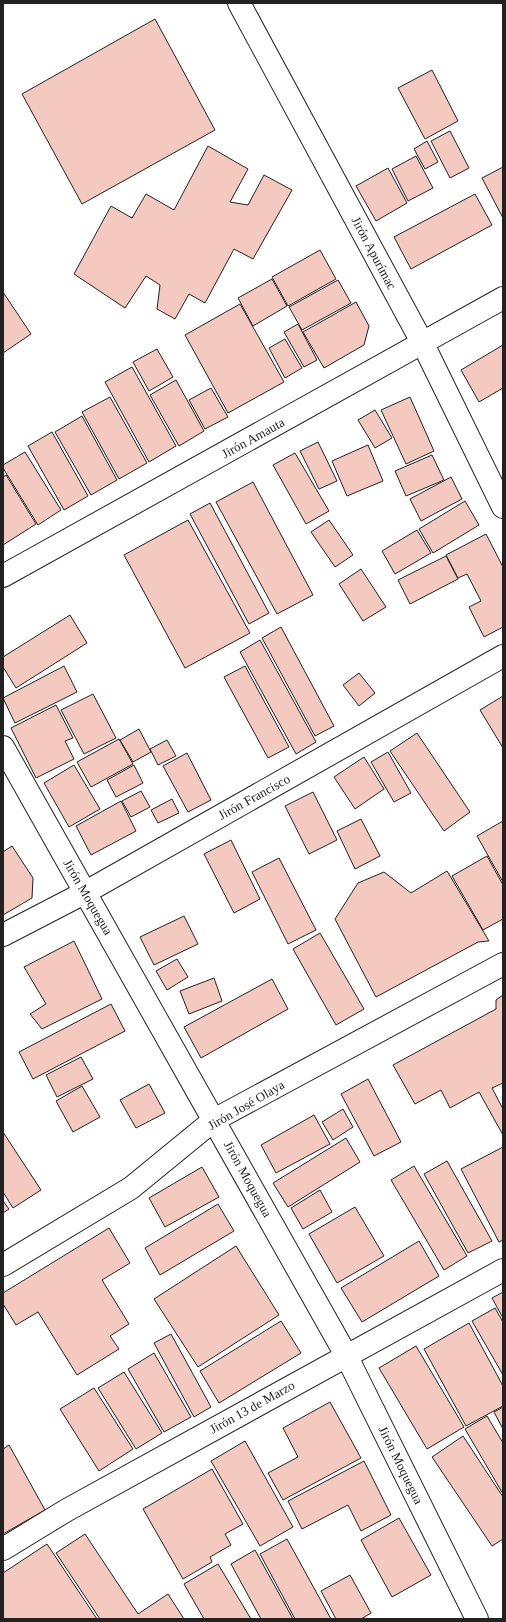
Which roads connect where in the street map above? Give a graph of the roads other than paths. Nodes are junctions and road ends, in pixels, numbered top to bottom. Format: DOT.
graph roads {
  1 [pos="239,3"];
  2 [pos="503,298"];
  3 [pos="423,344"];
  4 [pos="503,507"];
  5 [pos="3,576"];
  6 [pos="503,656"];
  7 [pos="3,748"];
  8 [pos="86,892"];
  9 [pos="3,935"];
  10 [pos="503,964"];
  11 [pos="214,1120"];
  12 [pos="3,1265"];
  13 [pos="503,1270"];
  14 [pos="346,1355"];
  15 [pos="3,1550"];
  16 [pos="477,1619"];
  1 -- 3 [label="street, Jirón Apurímac"];
  2 -- 3 [label="street, Jirón Amauta"];
  3 -- 4 [label="street, Jirón Apurímac"];
  3 -- 5 [label="street, Jirón Amauta"];
  6 -- 8 [label="street, Jirón Francisco"];
  7 -- 8 [label="street, Jirón Moquegua"];
  8 -- 9 [label="street, Jirón Francisco"];
  8 -- 11 [label="street, Jirón Moquegua"];
  10 -- 11 [label="street, Jirón José Olaya"];
  11 -- 12 [label="street, Jirón José Olaya"];
  11 -- 14 [label="street, Jirón Moquegua"];
  13 -- 14 [label="street, Jirón 13 de Marzo"];
  14 -- 15 [label="street, Jirón 13 de Marzo"];
  14 -- 16 [label="street, Jirón Moquegua"];
}
